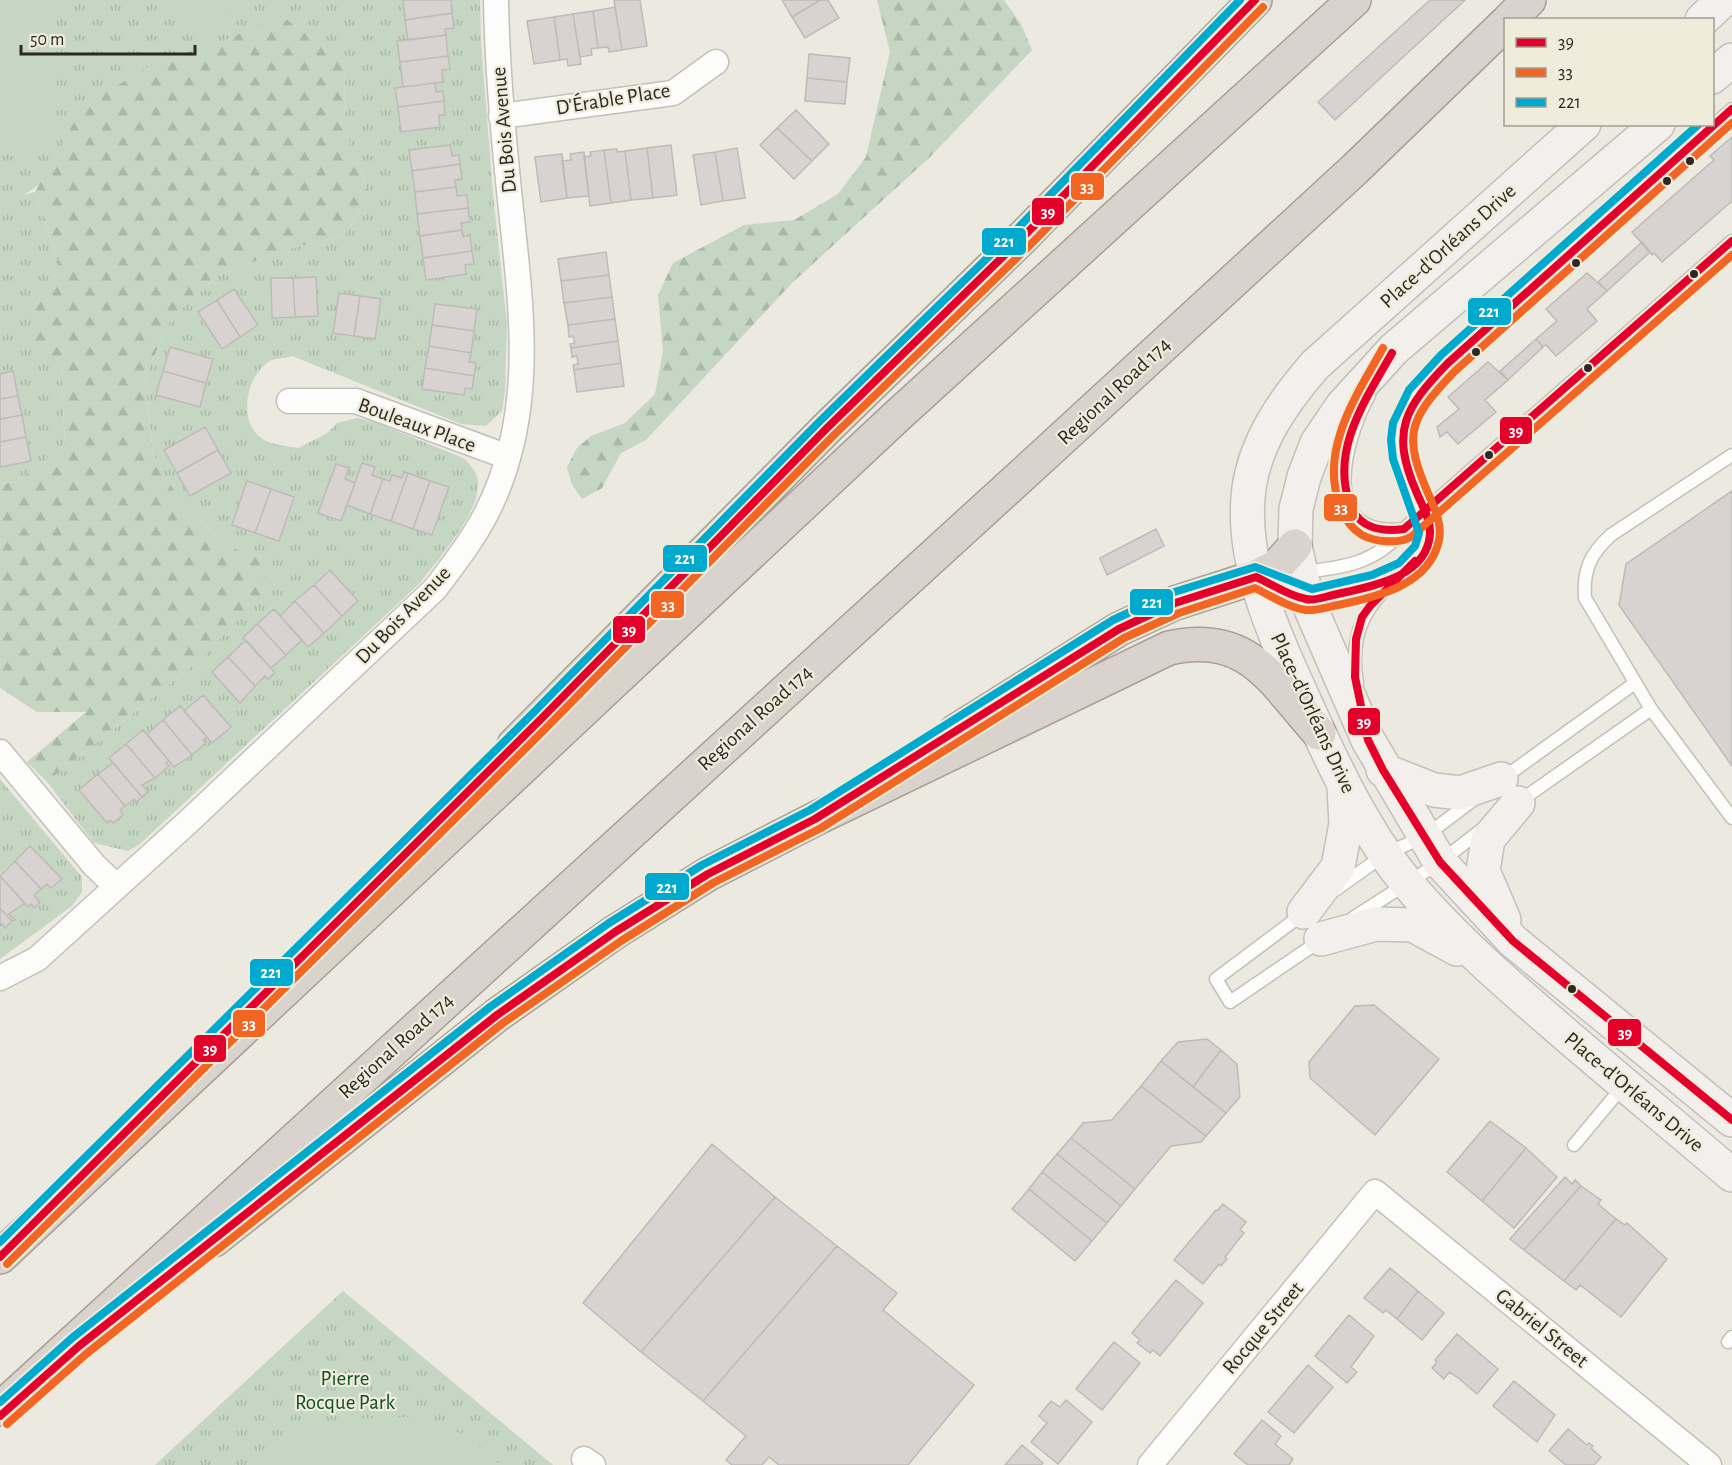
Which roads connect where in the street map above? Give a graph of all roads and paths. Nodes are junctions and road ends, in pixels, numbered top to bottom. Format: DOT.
graph roads {
  1 [pos="496,0"];
  2 [pos="1255,0"];
  3 [pos="1334,0"];
  4 [pos="1354,0"];
  5 [pos="1529,0"];
  6 [pos="1723,0"];
  7 [pos="1511,18"];
  8 [pos="1704,18"];
  9 [pos="1504,25"];
  10 [pos="1732,60"];
  11 [pos="716,62"];
  12 [pos="1732,72"];
  13 [pos="1714,76"];
  14 [pos="1714,85"];
  15 [pos="1732,109"];
  16 [pos="501,116"];
  17 [pos="1714,125"];
  18 [pos="1582,126"];
  19 [pos="1656,126"];
  20 [pos="1713,126"];
  21 [pos="1732,240"];
  22 [pos="1394,349"];
  23 [pos="289,401"];
  24 [pos="896,417"];
  25 [pos="1732,455"];
  26 [pos="508,457"];
  27 [pos="1424,512"];
  28 [pos="1404,529"];
  29 [pos="1301,573"];
  30 [pos="1256,577"];
  31 [pos="1395,579"];
  32 [pos="1635,683"];
  33 [pos="1650,709"];
  34 [pos="1318,733"];
  35 [pos="1368,740"];
  36 [pos="0,752"];
  37 [pos="1383,770"];
  38 [pos="1344,786"];
  39 [pos="1510,791"];
  40 [pos="1732,818"];
  41 [pos="814,819"];
  42 [pos="1432,849"];
  43 [pos="1387,853"];
  44 [pos="1407,882"];
  45 [pos="116,886"];
  46 [pos="1313,926"];
  47 [pos="1513,940"];
  48 [pos="1484,964"];
  49 [pos="0,978"];
  50 [pos="1625,1084"];
  51 [pos="1732,1120"];
  52 [pos="1574,1144"];
  53 [pos="1732,1175"];
  54 [pos="1376,1192"];
  55 [pos="6,1251"];
  56 [pos="0,1408"];
  57 [pos="0,1416"];
  58 [pos="1160,1461"];
  59 [pos="1710,1465"];
  1 -- 16 [label="street, Du Bois Avenue"];
  2 -- 55 [label="highway"];
  3 -- 24 [label="highway"];
  4 -- 24 [label="highway"];
  5 -- 7 [label="highway"];
  6 -- 8 [label="main road"];
  9 -- 56 [label="highway, Regional Road 174"];
  10 -- 13 [label="main road"];
  11 -- 16 [label="street, D'Érable Place"];
  12 -- 14 [label="main road"];
  15 -- 17 [label="lane"];
  16 -- 26 [label="street, Du Bois Avenue"];
  18 -- 30 [label="main road, Place-d'Orléans Drive"];
  19 -- 22 [label="main road, Place-d'Orléans Drive"];
  20 -- 27 [label="lane"];
  21 -- 27 [label="lane"];
  22 -- 28 [label="lane"];
  22 -- 29 [label="main road, Place-d'Orléans Drive"];
  23 -- 26 [label="street, Bouleaux Place"];
  24 -- 55 [label="highway"];
  25 -- 32 [label="lane"];
  26 -- 45 [label="street, Du Bois Avenue"];
  27 -- 28 [label="lane"];
  27 -- 31 [label="lane"];
  28 -- 29 [label="lane"];
  29 -- 30 [label="lane"];
  29 -- 30 [label="highway"];
  29 -- 31 [label="lane"];
  29 -- 35 [label="main road, Place-d'Orléans Drive"];
  30 -- 34 [label="main road, Place-d'Orléans Drive"];
  30 -- 41 [label="highway"];
  31 -- 35 [label="lane"];
  32 -- 33 [label="lane"];
  32 -- 39 [label="lane"];
  33 -- 39 [label="lane"];
  33 -- 40 [label="lane"];
  34 -- 38 [label="main road, Place-d'Orléans Drive"];
  34 -- 41 [label="highway"];
  35 -- 37 [label="main road, Place-d'Orléans Drive"];
  36 -- 45 [label="street"];
  37 -- 39 [label="main road"];
  37 -- 42 [label="main road, Place-d'Orléans Drive"];
  38 -- 43 [label="main road, Place-d'Orléans Drive"];
  38 -- 46 [label="main road"];
  39 -- 42 [label="lane"];
  39 -- 42 [label="lane"];
  39 -- 47 [label="main road"];
  41 -- 57 [label="highway"];
  42 -- 43 [label="lane"];
  42 -- 44 [label="lane"];
  42 -- 47 [label="main road, Place-d'Orléans Drive"];
  43 -- 44 [label="main road, Place-d'Orléans Drive"];
  43 -- 46 [label="lane"];
  44 -- 46 [label="lane"];
  44 -- 48 [label="main road, Place-d'Orléans Drive"];
  45 -- 49 [label="street, Du Bois Avenue"];
  46 -- 46 [label="lane"];
  46 -- 48 [label="main road"];
  47 -- 51 [label="main road, Place-d'Orléans Drive"];
  48 -- 50 [label="main road, Place-d'Orléans Drive"];
  50 -- 52 [label="lane"];
  50 -- 53 [label="main road, Place-d'Orléans Drive"];
  54 -- 58 [label="street, Rocque Street"];
  54 -- 59 [label="street, Gabriel Street"];
}
